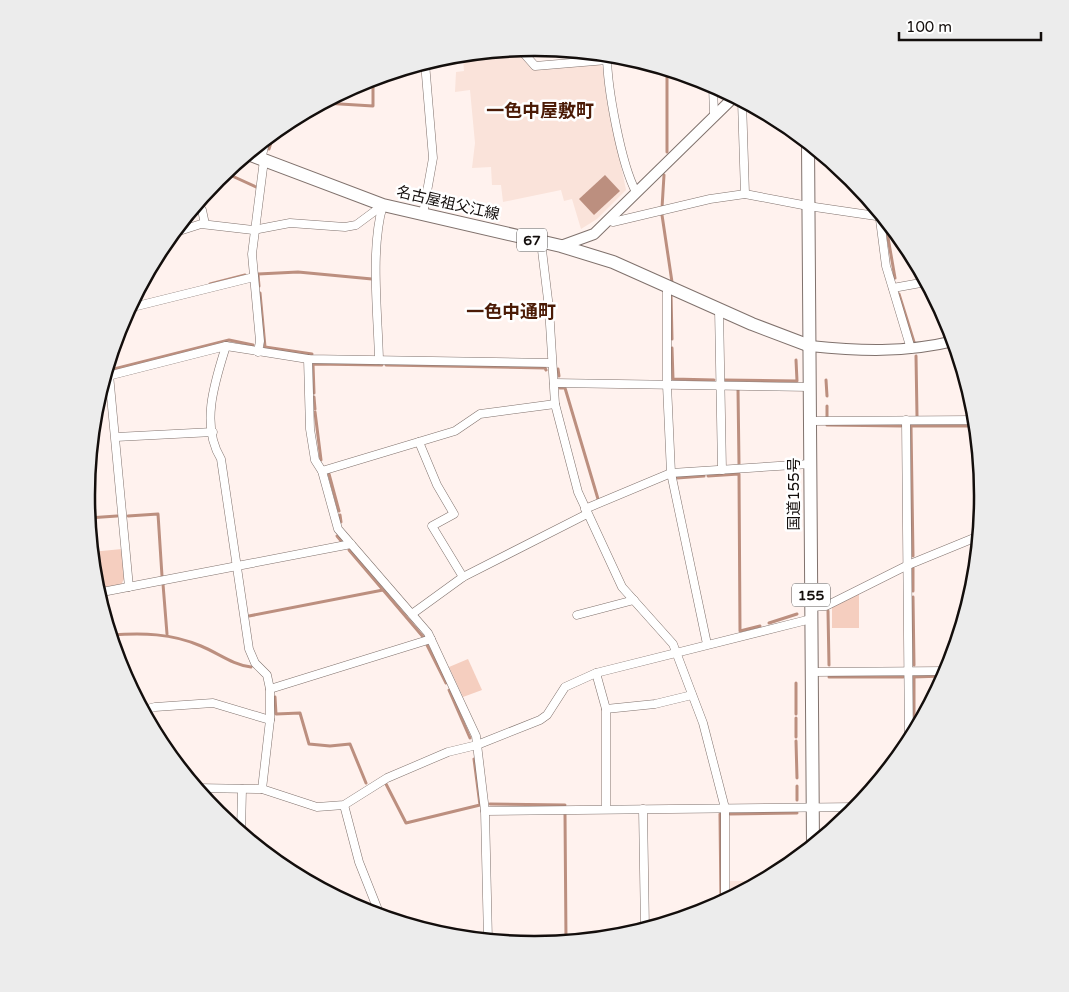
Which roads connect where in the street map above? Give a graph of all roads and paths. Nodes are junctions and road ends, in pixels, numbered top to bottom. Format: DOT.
graph roads {
  1 [pos="526,56"];
  2 [pos="587,59"];
  3 [pos="608,63"];
  4 [pos="426,70"];
  5 [pos="714,95"];
  6 [pos="728,102"];
  7 [pos="742,109"];
  8 [pos="714,115"];
  9 [pos="264,149"];
  10 [pos="808,152"];
  11 [pos="255,156"];
  12 [pos="263,159"];
  13 [pos="636,192"];
  14 [pos="745,194"];
  15 [pos="383,205"];
  16 [pos="808,206"];
  17 [pos="201,209"];
  18 [pos="423,214"];
  19 [pos="871,214"];
  20 [pos="608,220"];
  21 [pos="205,224"];
  22 [pos="881,226"];
  23 [pos="185,229"];
  24 [pos="253,230"];
  25 [pos="541,242"];
  26 [pos="561,246"];
  27 [pos="254,277"];
  28 [pos="919,283"];
  29 [pos="668,286"];
  30 [pos="893,288"];
  31 [pos="138,306"];
  32 [pos="719,309"];
  33 [pos="946,342"];
  34 [pos="226,346"];
  35 [pos="810,346"];
  36 [pos="912,349"];
  37 [pos="258,352"];
  38 [pos="308,359"];
  39 [pos="379,360"];
  40 [pos="551,363"];
  41 [pos="112,375"];
  42 [pos="554,383"];
  43 [pos="667,385"];
  44 [pos="719,386"];
  45 [pos="810,386"];
  46 [pos="109,387"];
  47 [pos="555,404"];
  48 [pos="906,420"];
  49 [pos="967,420"];
  50 [pos="810,422"];
  51 [pos="213,432"];
  52 [pos="116,437"];
  53 [pos="420,442"];
  54 [pos="810,464"];
  55 [pos="722,470"];
  56 [pos="322,471"];
  57 [pos="671,473"];
  58 [pos="586,511"];
  59 [pos="971,539"];
  60 [pos="351,544"];
  61 [pos="908,565"];
  62 [pos="237,568"];
  63 [pos="463,577"];
  64 [pos="129,587"];
  65 [pos="105,591"];
  66 [pos="634,600"];
  67 [pos="811,613"];
  68 [pos="412,614"];
  69 [pos="576,615"];
  70 [pos="431,639"];
  71 [pos="707,644"];
  72 [pos="676,652"];
  73 [pos="908,671"];
  74 [pos="938,671"];
  75 [pos="812,672"];
  76 [pos="596,673"];
  77 [pos="270,689"];
  78 [pos="692,695"];
  79 [pos="150,708"];
  80 [pos="606,709"];
  81 [pos="270,720"];
  82 [pos="909,726"];
  83 [pos="477,745"];
  84 [pos="206,788"];
  85 [pos="242,789"];
  86 [pos="262,789"];
  87 [pos="344,805"];
  88 [pos="812,807"];
  89 [pos="845,807"];
  90 [pos="725,808"];
  91 [pos="606,809"];
  92 [pos="643,809"];
  93 [pos="485,811"];
  94 [pos="241,823"];
  95 [pos="813,836"];
  96 [pos="725,892"];
  97 [pos="376,906"];
  98 [pos="645,922"];
  99 [pos="488,933"];
  1 -- 2 [label="street"];
  3 -- 13 [label="street"];
  4 -- 18 [label="street"];
  5 -- 8 [label="street"];
  6 -- 8 [label="street"];
  7 -- 14 [label="street"];
  8 -- 13 [label="street"];
  9 -- 12 [label="street"];
  10 -- 16 [label="main road, 国道155号 / 155"];
  11 -- 12 [label="main road, 名古屋祖父江線 / 67"];
  12 -- 15 [label="main road, 名古屋祖父江線 / 67"];
  12 -- 24 [label="street"];
  13 -- 20 [label="street"];
  14 -- 16 [label="street"];
  14 -- 20 [label="street"];
  15 -- 18 [label="main road, 名古屋祖父江線 / 67"];
  15 -- 24 [label="street"];
  15 -- 39 [label="street"];
  16 -- 19 [label="street"];
  16 -- 35 [label="main road, 国道155号 / 155"];
  17 -- 21 [label="street"];
  18 -- 25 [label="main road, 名古屋祖父江線 / 67"];
  20 -- 26 [label="street"];
  21 -- 23 [label="street"];
  21 -- 24 [label="street"];
  22 -- 30 [label="street"];
  24 -- 27 [label="street"];
  25 -- 26 [label="main road, 名古屋祖父江線 / 67"];
  25 -- 40 [label="street"];
  26 -- 29 [label="main road, 名古屋祖父江線 / 67"];
  27 -- 31 [label="street"];
  27 -- 37 [label="street"];
  28 -- 30 [label="street"];
  29 -- 32 [label="main road, 名古屋祖父江線 / 67"];
  29 -- 43 [label="street"];
  30 -- 36 [label="street"];
  32 -- 35 [label="main road, 名古屋祖父江線 / 67"];
  32 -- 44 [label="street"];
  33 -- 36 [label="street"];
  34 -- 37 [label="street"];
  34 -- 41 [label="street"];
  34 -- 51 [label="street"];
  35 -- 36 [label="street"];
  35 -- 45 [label="main road, 国道155号 / 155"];
  37 -- 38 [label="street"];
  38 -- 39 [label="street"];
  38 -- 56 [label="street"];
  39 -- 40 [label="street"];
  40 -- 42 [label="street"];
  42 -- 43 [label="street"];
  42 -- 47 [label="street"];
  43 -- 44 [label="street"];
  43 -- 57 [label="street"];
  44 -- 45 [label="street"];
  44 -- 55 [label="street"];
  45 -- 50 [label="main road, 国道155号 / 155"];
  46 -- 52 [label="street"];
  47 -- 53 [label="street"];
  47 -- 58 [label="street"];
  48 -- 49 [label="street"];
  48 -- 50 [label="street"];
  48 -- 61 [label="street"];
  50 -- 54 [label="main road, 国道155号 / 155"];
  51 -- 52 [label="street"];
  51 -- 62 [label="street"];
  52 -- 64 [label="street"];
  53 -- 56 [label="street"];
  53 -- 63 [label="street"];
  54 -- 55 [label="street"];
  54 -- 67 [label="main road, 国道155号 / 155"];
  55 -- 57 [label="street"];
  56 -- 60 [label="street"];
  57 -- 58 [label="street"];
  57 -- 71 [label="street"];
  58 -- 63 [label="street"];
  58 -- 66 [label="street"];
  59 -- 61 [label="street"];
  60 -- 62 [label="street"];
  60 -- 68 [label="street"];
  61 -- 67 [label="street"];
  61 -- 73 [label="street"];
  62 -- 64 [label="street"];
  62 -- 77 [label="street"];
  63 -- 68 [label="street"];
  64 -- 65 [label="street"];
  66 -- 69 [label="street"];
  66 -- 72 [label="street"];
  67 -- 71 [label="street"];
  67 -- 75 [label="main road, 国道155号 / 155"];
  68 -- 70 [label="street"];
  70 -- 77 [label="street"];
  70 -- 83 [label="street"];
  71 -- 72 [label="street"];
  72 -- 76 [label="street"];
  72 -- 78 [label="street"];
  73 -- 74 [label="street"];
  73 -- 75 [label="street"];
  73 -- 82 [label="street"];
  75 -- 88 [label="main road, 国道155号 / 155"];
  76 -- 80 [label="street"];
  76 -- 83 [label="street"];
  77 -- 81 [label="street"];
  78 -- 80 [label="street"];
  78 -- 90 [label="street"];
  79 -- 81 [label="street"];
  80 -- 91 [label="street"];
  81 -- 86 [label="street"];
  83 -- 87 [label="street"];
  83 -- 93 [label="street"];
  84 -- 85 [label="street"];
  85 -- 86 [label="street"];
  85 -- 94 [label="street"];
  86 -- 87 [label="street"];
  87 -- 97 [label="street"];
  88 -- 89 [label="street"];
  88 -- 90 [label="street"];
  88 -- 95 [label="main road, 国道155号 / 155"];
  90 -- 92 [label="street"];
  90 -- 96 [label="street"];
  91 -- 92 [label="street"];
  91 -- 93 [label="street"];
  92 -- 98 [label="street"];
  93 -- 99 [label="street"];
}
